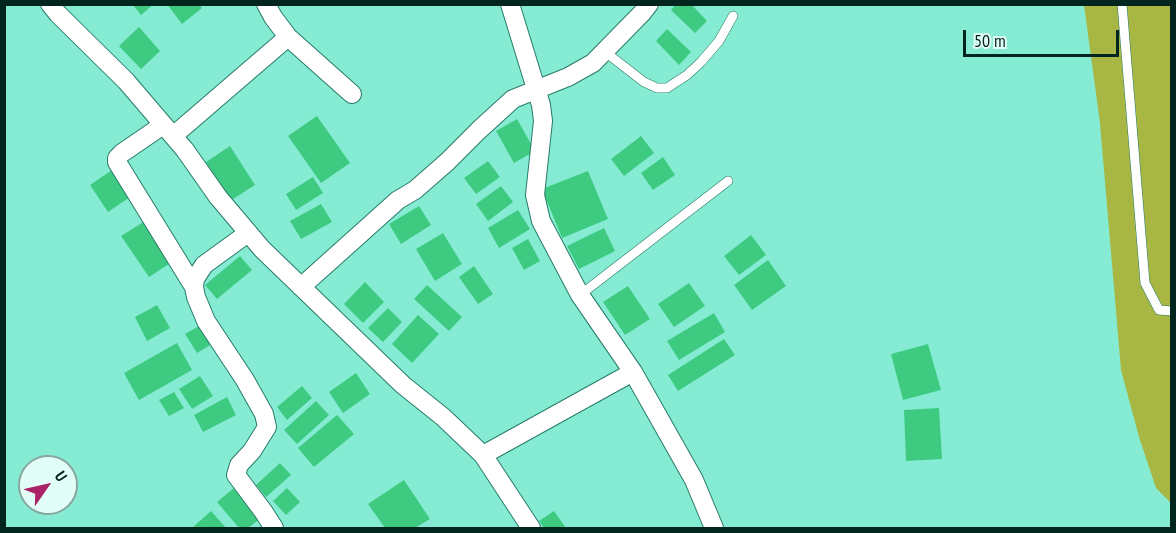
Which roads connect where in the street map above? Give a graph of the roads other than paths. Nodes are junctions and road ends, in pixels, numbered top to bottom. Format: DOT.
graph roads {
  1 [pos="50,4"];
  2 [pos="266,4"];
  3 [pos="510,4"];
  4 [pos="649,4"];
  5 [pos="1122,4"];
  6 [pos="733,16"];
  7 [pos="288,37"];
  8 [pos="604,51"];
  9 [pos="536,89"];
  10 [pos="352,94"];
  11 [pos="168,131"];
  12 [pos="728,181"];
  13 [pos="248,233"];
  14 [pos="194,287"];
  15 [pos="300,287"];
  16 [pos="580,295"];
  17 [pos="1172,310"];
  18 [pos="633,372"];
  19 [pos="483,455"];
  20 [pos="274,528"];
  21 [pos="531,528"];
  22 [pos="714,528"];
  1 -- 11 [label="street"];
  2 -- 7 [label="street"];
  3 -- 9 [label="street"];
  4 -- 8 [label="street"];
  5 -- 17 [label="lane"];
  6 -- 8 [label="lane"];
  7 -- 10 [label="street"];
  7 -- 11 [label="street"];
  8 -- 9 [label="street"];
  9 -- 15 [label="street"];
  9 -- 16 [label="street"];
  11 -- 13 [label="street"];
  11 -- 14 [label="street"];
  12 -- 16 [label="lane"];
  13 -- 14 [label="street"];
  13 -- 15 [label="street"];
  14 -- 20 [label="street"];
  15 -- 19 [label="street"];
  16 -- 18 [label="street"];
  18 -- 19 [label="street"];
  18 -- 22 [label="street"];
  19 -- 21 [label="street"];
}
